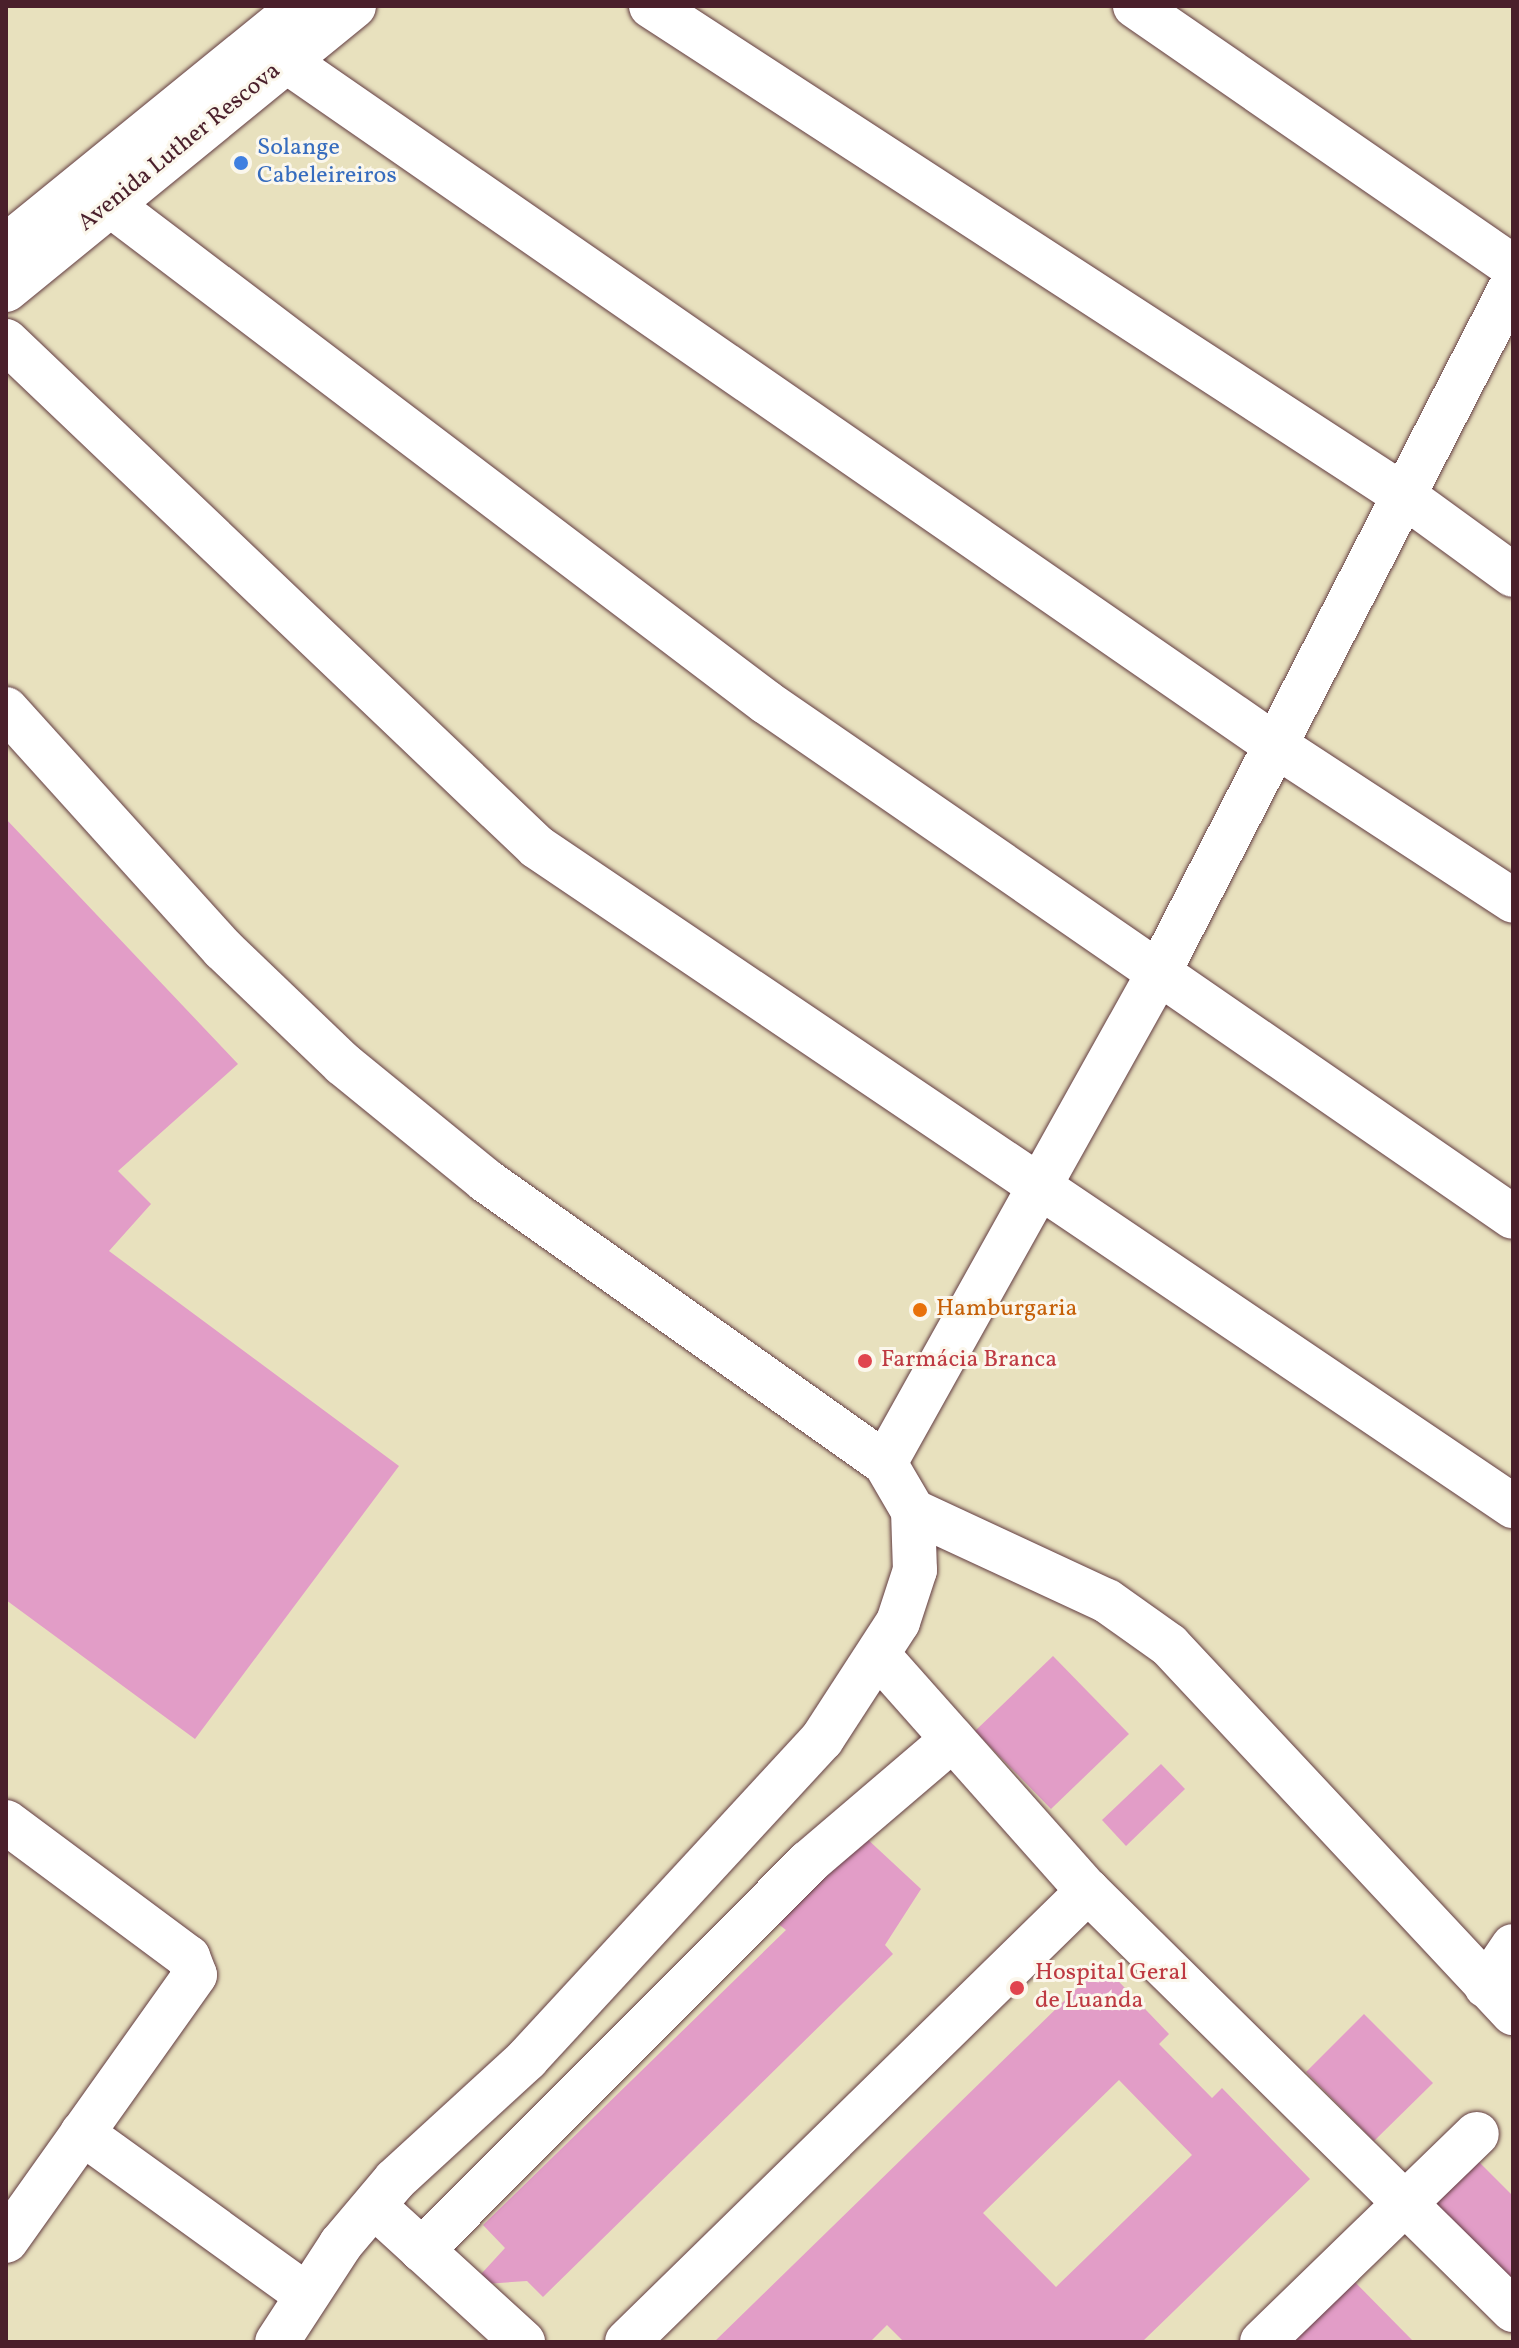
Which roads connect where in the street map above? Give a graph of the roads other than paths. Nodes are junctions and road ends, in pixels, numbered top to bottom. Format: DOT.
graph roads {
  1 [pos="301,6"];
  2 [pos="354,6"];
  3 [pos="651,6"];
  4 [pos="1135,6"];
  5 [pos="286,61"];
  6 [pos="112,206"];
  7 [pos="6,246"];
  8 [pos="1513,267"];
  9 [pos="1513,283"];
  10 [pos="6,290"];
  11 [pos="6,341"];
  12 [pos="1403,495"];
  13 [pos="1513,575"];
  14 [pos="6,709"];
  15 [pos="1272,743"];
  16 [pos="1513,901"];
  17 [pos="1159,972"];
  18 [pos="1037,1185"];
  19 [pos="1513,1217"];
  20 [pos="885,1463"];
  21 [pos="1513,1506"];
  22 [pos="913,1511"];
  23 [pos="879,1656"];
  24 [pos="953,1739"];
  25 [pos="6,1822"];
  26 [pos="1088,1891"];
  27 [pos="1513,1946"];
  28 [pos="1500,1999"];
  29 [pos="82,2133"];
  30 [pos="1477,2134"];
  31 [pos="1409,2203"];
  32 [pos="374,2206"];
  33 [pos="6,2241"];
  34 [pos="422,2250"];
  35 [pos="307,2295"];
  36 [pos="1513,2310"];
  37 [pos="506,2336"];
  38 [pos="277,2342"];
  39 [pos="627,2342"];
  40 [pos="1262,2342"];
  1 -- 7 [label="street, Avenida Luther Rescova"];
  2 -- 5 [label="street, Avenida Luther Rescova"];
  3 -- 12 [label="street"];
  4 -- 8 [label="street"];
  5 -- 6 [label="street, Avenida Luther Rescova"];
  5 -- 15 [label="street"];
  6 -- 10 [label="street, Avenida Luther Rescova"];
  6 -- 17 [label="street"];
  9 -- 12 [label="street"];
  11 -- 18 [label="street"];
  12 -- 13 [label="street"];
  12 -- 15 [label="street"];
  14 -- 20 [label="street"];
  15 -- 16 [label="street"];
  15 -- 17 [label="street"];
  17 -- 18 [label="street"];
  17 -- 19 [label="street"];
  18 -- 20 [label="street"];
  18 -- 21 [label="street"];
  20 -- 22 [label="street"];
  22 -- 23 [label="street"];
  22 -- 28 [label="street"];
  23 -- 24 [label="street"];
  23 -- 32 [label="street"];
  24 -- 26 [label="street"];
  24 -- 34 [label="street"];
  25 -- 29 [label="street"];
  26 -- 31 [label="street"];
  26 -- 39 [label="street"];
  27 -- 28 [label="street"];
  29 -- 33 [label="street"];
  29 -- 35 [label="street"];
  30 -- 31 [label="street"];
  31 -- 36 [label="street"];
  31 -- 40 [label="street"];
  32 -- 34 [label="street"];
  32 -- 35 [label="street"];
  34 -- 37 [label="street"];
  35 -- 38 [label="street"];
}
